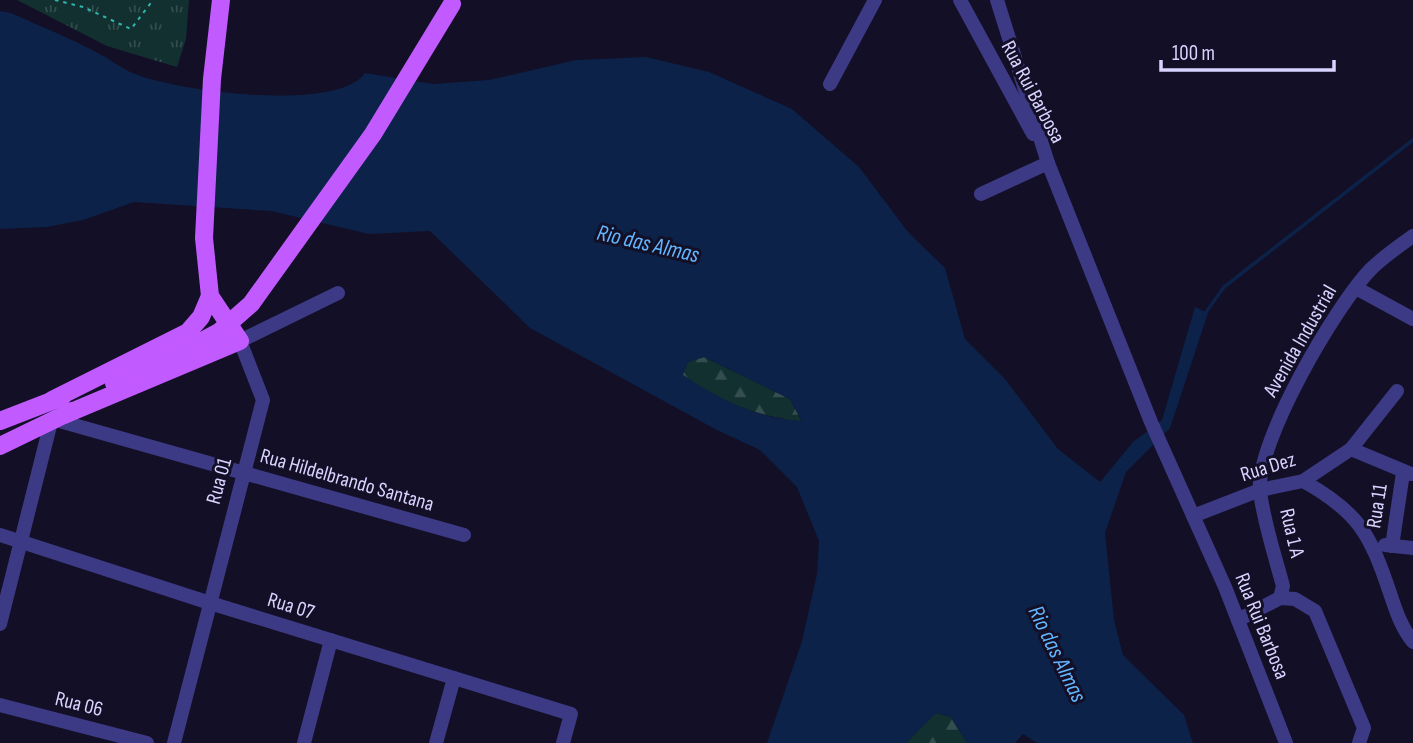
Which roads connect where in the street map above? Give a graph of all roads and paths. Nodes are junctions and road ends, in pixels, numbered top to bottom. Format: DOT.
graph roads {
  1 [pos="55,0"];
  2 [pos="153,0"];
  3 [pos="875,0"];
  4 [pos="960,0"];
  5 [pos="997,0"];
  6 [pos="221,2"];
  7 [pos="454,2"];
  8 [pos="830,84"];
  9 [pos="1048,163"];
  10 [pos="981,194"];
  11 [pos="1413,236"];
  12 [pos="1356,288"];
  13 [pos="338,293"];
  14 [pos="210,296"];
  15 [pos="1413,319"];
  16 [pos="240,341"];
  17 [pos="112,384"];
  18 [pos="1396,391"];
  19 [pos="52,400"];
  20 [pos="57,419"];
  21 [pos="0,421"];
  22 [pos="0,446"];
  23 [pos="1351,449"];
  24 [pos="1408,473"];
  25 [pos="244,474"];
  26 [pos="1303,481"];
  27 [pos="1260,490"];
  28 [pos="1193,516"];
  29 [pos="0,535"];
  30 [pos="464,535"];
  31 [pos="21,541"];
  32 [pos="1373,544"];
  33 [pos="1392,546"];
  34 [pos="1413,548"];
  35 [pos="1281,592"];
  36 [pos="210,603"];
  37 [pos="1238,620"];
  38 [pos="0,624"];
  39 [pos="331,640"];
  40 [pos="1413,642"];
  41 [pos="454,678"];
  42 [pos="0,705"];
  43 [pos="147,743"];
  44 [pos="174,743"];
  45 [pos="304,743"];
  46 [pos="436,743"];
  47 [pos="563,743"];
  48 [pos="1286,743"];
  49 [pos="1359,743"];
  1 -- 2 [label="path"];
  3 -- 8 [label="street"];
  4 -- 9 [label="street, Rua Rui Barbosa"];
  5 -- 9 [label="street, Rua Rui Barbosa"];
  6 -- 14 [label="main road, Rua 01"];
  7 -- 17 [label="main road, bridge"];
  9 -- 10 [label="street"];
  9 -- 28 [label="street, Rua Rui Barbosa"];
  11 -- 12 [label="street, Avenida Industrial"];
  12 -- 15 [label="street"];
  12 -- 27 [label="street, Avenida Industrial"];
  13 -- 16 [label="street"];
  14 -- 16 [label="main road, Rua 01"];
  14 -- 19 [label="main road"];
  16 -- 20 [label="main road"];
  16 -- 25 [label="street, Rua 01"];
  17 -- 19 [label="main road"];
  17 -- 20 [label="main road"];
  18 -- 23 [label="street, Rua Dez"];
  19 -- 21 [label="main road"];
  20 -- 22 [label="main road"];
  20 -- 25 [label="street, Rua Hildelbrando Santana"];
  20 -- 31 [label="street"];
  23 -- 24 [label="street"];
  23 -- 26 [label="street, Rua Dez"];
  24 -- 33 [label="street, Rua 11"];
  25 -- 30 [label="street, Rua Hildelbrando Santana"];
  25 -- 36 [label="street, Rua 01"];
  26 -- 27 [label="street, Rua Dez"];
  26 -- 32 [label="street"];
  27 -- 28 [label="street, Rua Dez"];
  27 -- 35 [label="street, Rua 1 A"];
  28 -- 37 [label="street, Rua Rui Barbosa"];
  29 -- 31 [label="street, Rua 07"];
  31 -- 36 [label="street, Rua 07"];
  31 -- 38 [label="street"];
  32 -- 33 [label="street"];
  32 -- 40 [label="street"];
  33 -- 34 [label="street"];
  35 -- 37 [label="street"];
  35 -- 49 [label="street"];
  36 -- 39 [label="street, Rua 07"];
  36 -- 44 [label="street, Rua 01"];
  37 -- 48 [label="street, Rua Rui Barbosa"];
  39 -- 41 [label="street, Rua 07"];
  39 -- 45 [label="street"];
  41 -- 46 [label="street"];
  41 -- 47 [label="street, Rua 07"];
  42 -- 43 [label="street, Rua 06"];
}
